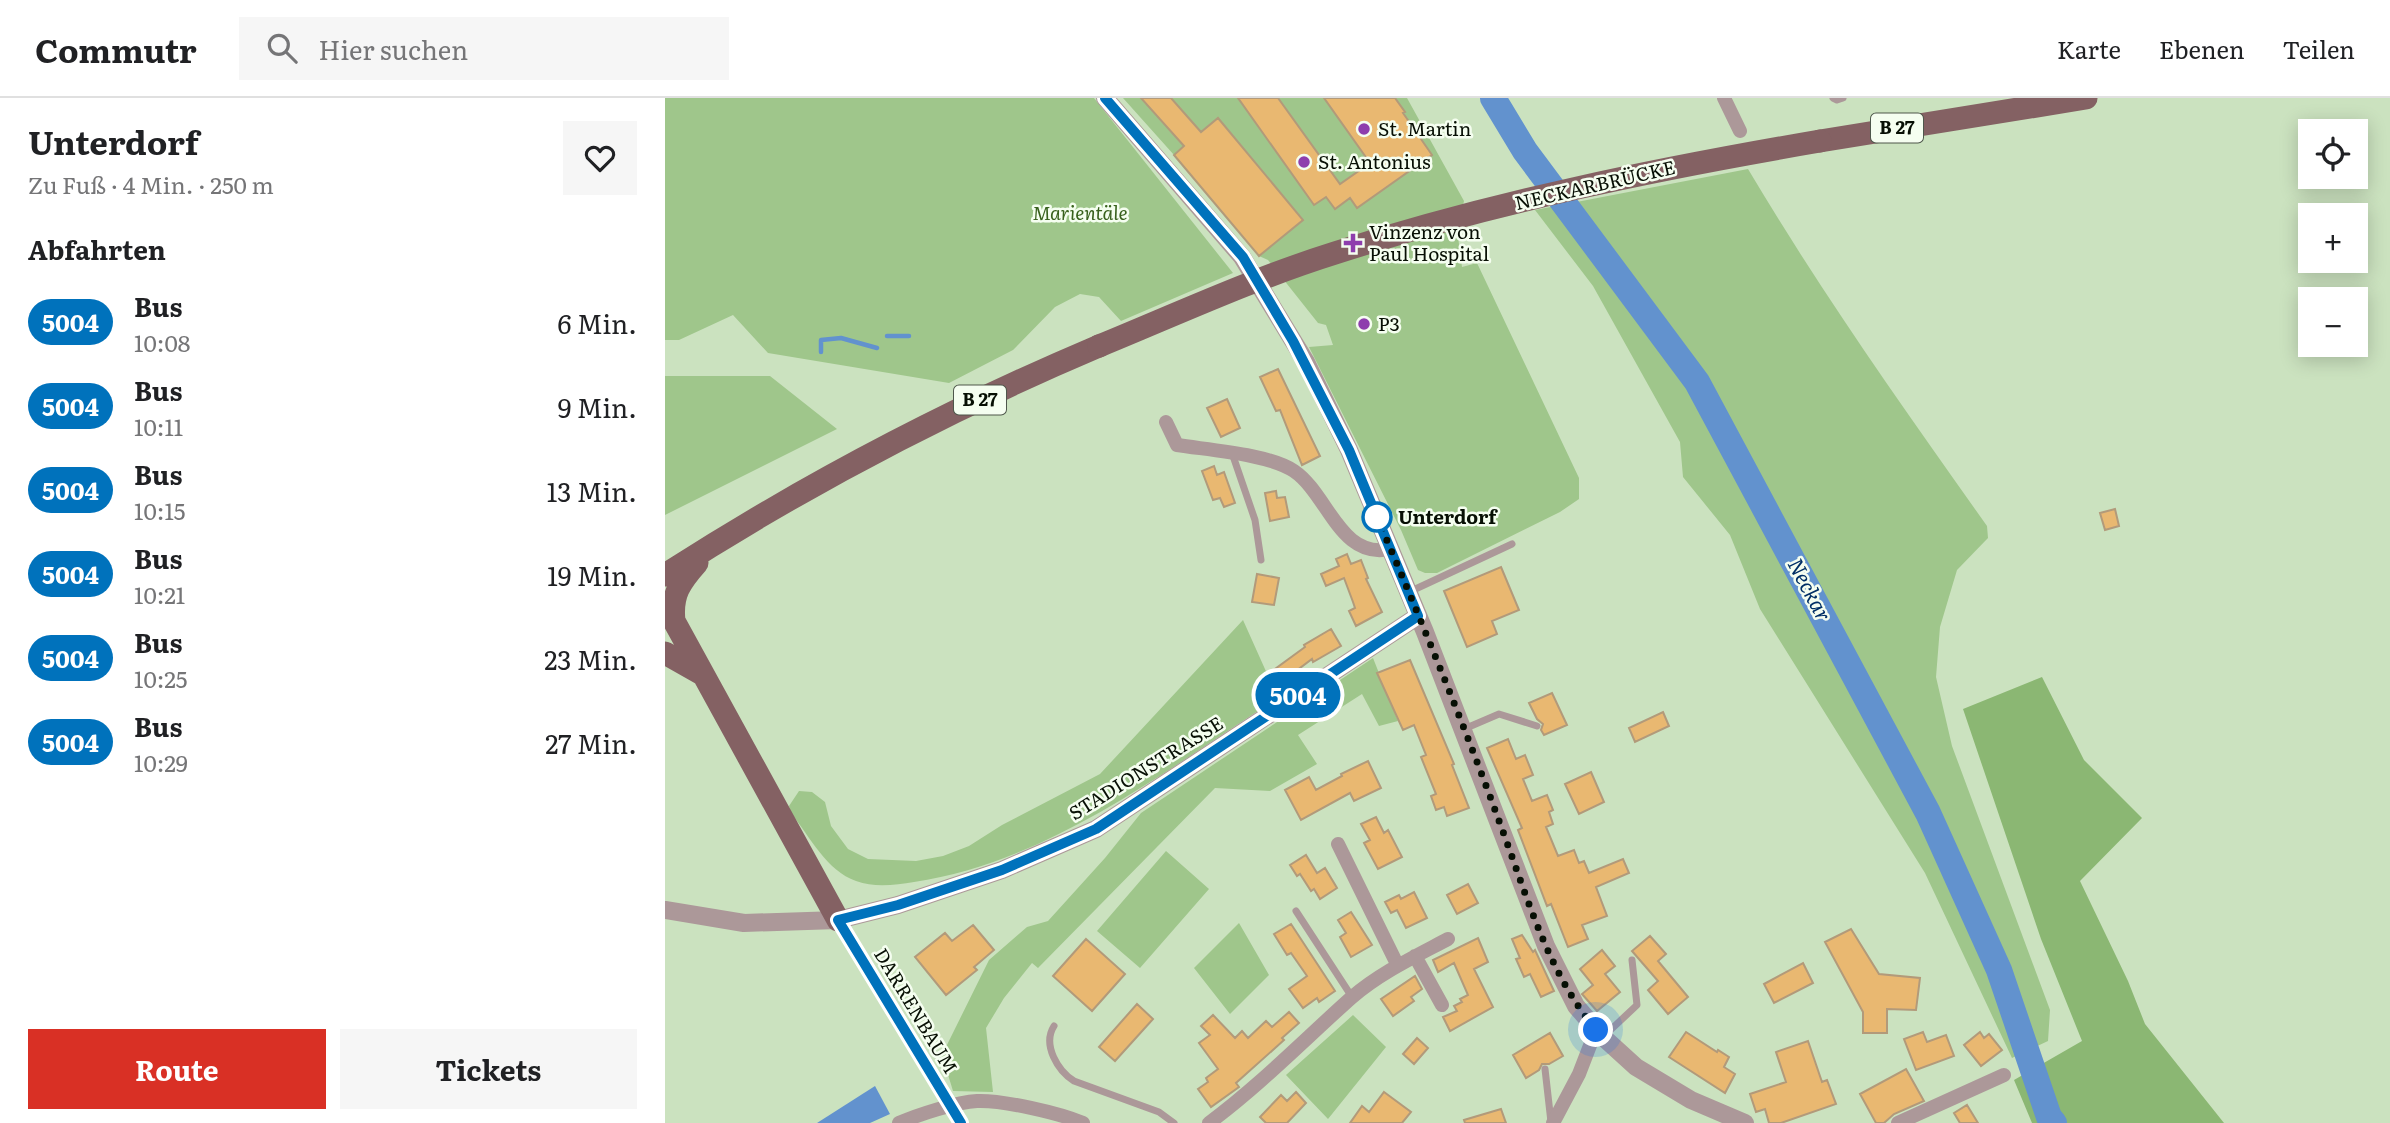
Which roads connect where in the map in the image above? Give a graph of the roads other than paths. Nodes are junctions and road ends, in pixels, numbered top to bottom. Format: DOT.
graph roads {
  1 [pos="1104,98"];
  2 [pos="1724,98"];
  3 [pos="1833,98"];
  4 [pos="1843,98"];
  5 [pos="2086,98"];
  6 [pos="1740,131"];
  7 [pos="1166,422"];
  8 [pos="1232,453"];
  9 [pos="716,542"];
  10 [pos="1512,544"];
  11 [pos="1390,549"];
  12 [pos="1261,560"];
  13 [pos="665,575"];
  14 [pos="1409,593"];
  15 [pos="1418,616"];
  16 [pos="665,653"];
  17 [pos="702,674"];
  18 [pos="1537,726"];
  19 [pos="1463,729"];
  20 [pos="1338,844"];
  21 [pos="665,910"];
  22 [pos="1296,911"];
  23 [pos="838,920"];
  24 [pos="1448,939"];
  25 [pos="1415,956"];
  26 [pos="1632,960"];
  27 [pos="1397,964"];
  28 [pos="1352,998"];
  29 [pos="1442,1005"];
  30 [pos="1054,1026"];
  31 [pos="1599,1034"];
  32 [pos="1545,1069"];
  33 [pos="2004,1075"];
  34 [pos="952,1107"];
  35 [pos="899,1123"];
  36 [pos="961,1123"];
  37 [pos="1083,1123"];
  38 [pos="1174,1123"];
  39 [pos="1209,1123"];
  40 [pos="1552,1123"];
  41 [pos="1745,1123"];
  42 [pos="1898,1123"];
  1 -- 11 [label="street"];
  2 -- 6 [label="street"];
  3 -- 4 [label="lane"];
  5 -- 9 [label="main road, NECKARBRÜCKE / B 27, bridge"];
  7 -- 8 [label="street"];
  8 -- 11 [label="street"];
  8 -- 12 [label="lane"];
  9 -- 13 [label="main road, B 27"];
  9 -- 17 [label="main road"];
  10 -- 14 [label="lane"];
  11 -- 14 [label="street"];
  14 -- 15 [label="street"];
  15 -- 19 [label="street"];
  15 -- 23 [label="street, STADIONSTRASSE"];
  16 -- 17 [label="main road"];
  17 -- 23 [label="main road"];
  18 -- 19 [label="lane"];
  19 -- 31 [label="street"];
  20 -- 27 [label="street"];
  21 -- 23 [label="street, STADIONSTRASSE"];
  22 -- 28 [label="lane"];
  23 -- 34 [label="street, DARRENBAUM"];
  24 -- 25 [label="street"];
  25 -- 27 [label="street"];
  25 -- 29 [label="street"];
  26 -- 31 [label="lane"];
  27 -- 28 [label="street"];
  28 -- 39 [label="street"];
  30 -- 38 [label="lane"];
  31 -- 40 [label="street"];
  31 -- 41 [label="street"];
  32 -- 40 [label="lane"];
  33 -- 42 [label="street"];
  34 -- 35 [label="street"];
  34 -- 36 [label="street, DARRENBAUM"];
  34 -- 37 [label="street"];
}
